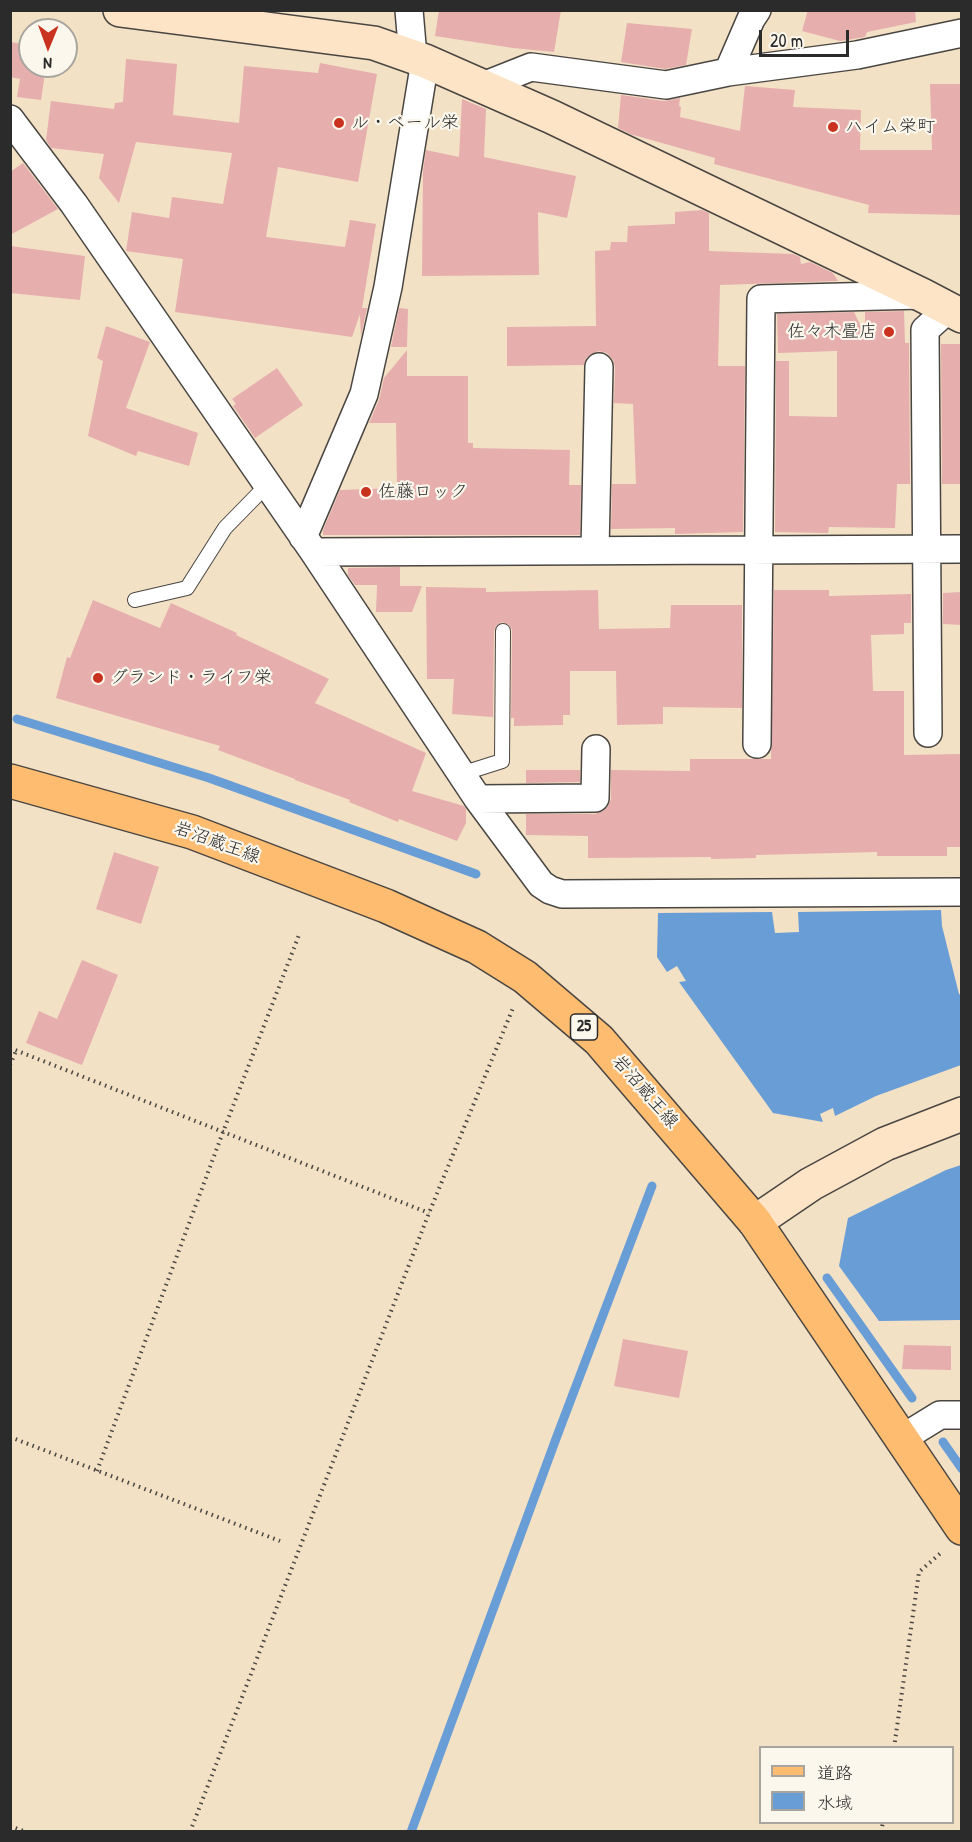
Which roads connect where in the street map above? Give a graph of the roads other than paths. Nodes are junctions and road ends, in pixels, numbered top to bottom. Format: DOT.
graph roads {
  1 [pos="120,10"];
  2 [pos="409,10"];
  3 [pos="758,10"];
  4 [pos="165,13"];
  5 [pos="962,33"];
  6 [pos="419,59"];
  7 [pos="728,72"];
  8 [pos="483,86"];
  9 [pos="10,119"];
  10 [pos="944,307"];
  11 [pos="599,367"];
  12 [pos="267,485"];
  13 [pos="308,544"];
  14 [pos="926,548"];
  15 [pos="759,549"];
  16 [pos="962,549"];
  17 [pos="595,550"];
  18 [pos="135,600"];
  19 [pos="502,631"];
  20 [pos="927,733"];
  21 [pos="757,744"];
  22 [pos="596,749"];
  23 [pos="461,774"];
  24 [pos="10,781"];
  25 [pos="478,799"];
  26 [pos="962,892"];
  27 [pos="962,1114"];
  28 [pos="755,1222"];
  29 [pos="962,1415"];
  30 [pos="901,1439"];
  31 [pos="955,1537"];
  1 -- 4 [label="street"];
  2 -- 6 [label="street"];
  3 -- 7 [label="street"];
  4 -- 6 [label="street"];
  5 -- 7 [label="street"];
  6 -- 8 [label="street"];
  6 -- 13 [label="street"];
  7 -- 8 [label="street"];
  8 -- 10 [label="street"];
  9 -- 12 [label="street"];
  10 -- 14 [label="street"];
  10 -- 15 [label="street"];
  11 -- 17 [label="street"];
  12 -- 13 [label="street"];
  12 -- 18 [label="lane"];
  13 -- 17 [label="street"];
  13 -- 23 [label="street"];
  14 -- 15 [label="street"];
  14 -- 16 [label="street"];
  14 -- 20 [label="street"];
  15 -- 17 [label="street"];
  15 -- 21 [label="street"];
  19 -- 23 [label="lane"];
  22 -- 25 [label="street"];
  23 -- 25 [label="street"];
  24 -- 28 [label="main road, 岩沼蔵王線 / 25"];
  25 -- 26 [label="street"];
  27 -- 28 [label="street"];
  28 -- 30 [label="main road, 岩沼蔵王線 / 25"];
  29 -- 30 [label="street"];
  30 -- 31 [label="main road, 岩沼蔵王線 / 25"];
}
